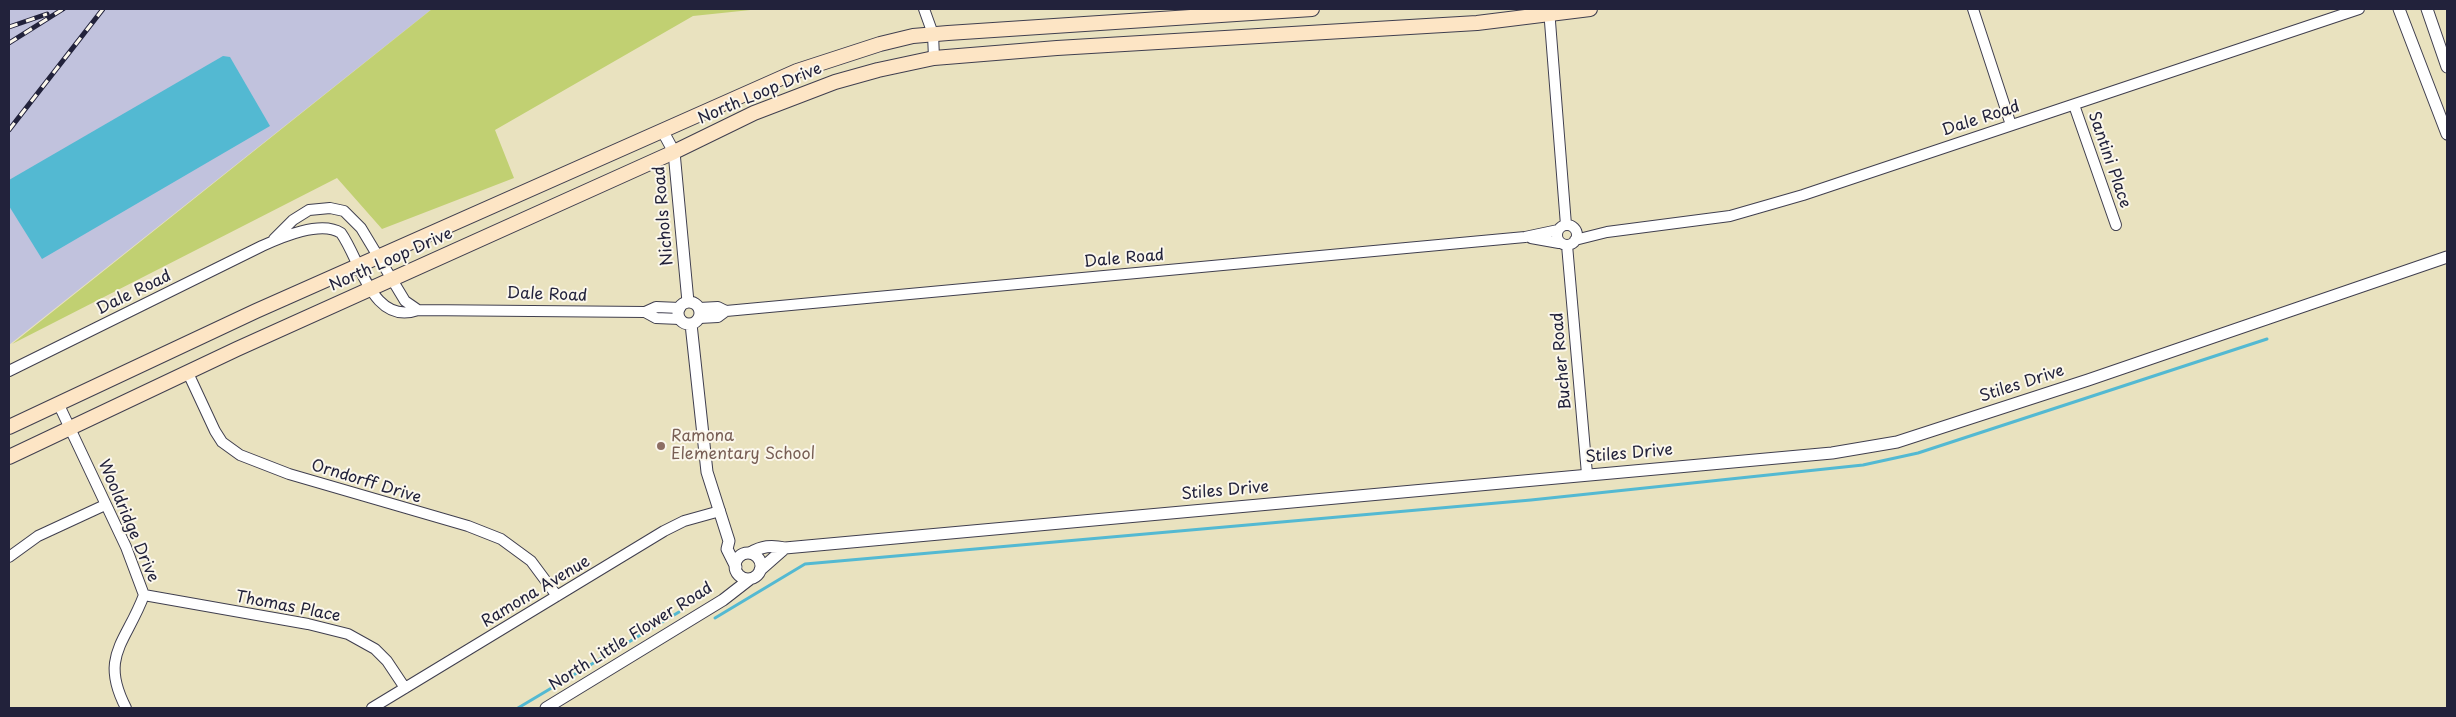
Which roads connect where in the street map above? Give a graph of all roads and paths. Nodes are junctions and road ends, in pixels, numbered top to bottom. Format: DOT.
graph roads {
  1 [pos="924,9"];
  2 [pos="1312,9"];
  3 [pos="1590,9"];
  4 [pos="1973,9"];
  5 [pos="2359,9"];
  6 [pos="2400,9"];
  7 [pos="2427,9"];
  8 [pos="1549,12"];
  9 [pos="1240,14"];
  10 [pos="933,34"];
  11 [pos="1242,37"];
  12 [pos="934,58"];
  13 [pos="2447,67"];
  14 [pos="2074,105"];
  15 [pos="2011,125"];
  16 [pos="662,130"];
  17 [pos="2447,134"];
  18 [pos="674,152"];
  19 [pos="2116,225"];
  20 [pos="1566,228"];
  21 [pos="1607,232"];
  22 [pos="1525,237"];
  23 [pos="272,242"];
  24 [pos="1567,243"];
  25 [pos="2447,257"];
  26 [pos="378,258"];
  27 [pos="359,266"];
  28 [pos="392,280"];
  29 [pos="370,289"];
  30 [pos="418,310"];
  31 [pos="683,310"];
  32 [pos="697,317"];
  33 [pos="9,371"];
  34 [pos="188,374"];
  35 [pos="58,404"];
  36 [pos="9,427"];
  37 [pos="70,428"];
  38 [pos="9,457"];
  39 [pos="1587,474"];
  40 [pos="105,505"];
  41 [pos="720,511"];
  42 [pos="729,541"];
  43 [pos="785,548"];
  44 [pos="747,554"];
  45 [pos="9,557"];
  46 [pos="736,568"];
  47 [pos="760,570"];
  48 [pos="750,579"];
  49 [pos="731,592"];
  50 [pos="144,596"];
  51 [pos="557,596"];
  52 [pos="405,688"];
  53 [pos="126,708"];
  54 [pos="372,708"];
  55 [pos="546,708"];
  1 -- 10 [label="street"];
  2 -- 9 [label="main road, North Loop Drive"];
  3 -- 8 [label="main road, North Loop Drive"];
  4 -- 15 [label="street"];
  5 -- 14 [label="street, Dale Road"];
  6 -- 17 [label="street"];
  7 -- 13 [label="street"];
  8 -- 11 [label="main road, North Loop Drive"];
  8 -- 20 [label="street"];
  9 -- 10 [label="main road, North Loop Drive"];
  9 -- 11 [label="main road"];
  10 -- 12 [label="street"];
  10 -- 16 [label="main road, North Loop Drive"];
  11 -- 12 [label="main road, North Loop Drive"];
  12 -- 18 [label="main road, North Loop Drive"];
  14 -- 15 [label="street, Dale Road"];
  14 -- 19 [label="street, Santini Place"];
  15 -- 21 [label="street, Dale Road"];
  16 -- 18 [label="street, Nichols Road"];
  16 -- 26 [label="main road, North Loop Drive"];
  18 -- 28 [label="main road, North Loop Drive"];
  18 -- 31 [label="street, Nichols Road"];
  20 -- 21 [label="street, Dale Road"];
  20 -- 22 [label="street, Dale Road"];
  20 -- 24 [label="street"];
  20 -- 24 [label="street"];
  21 -- 24 [label="street, Dale Road"];
  22 -- 24 [label="street, Dale Road"];
  22 -- 32 [label="street, Dale Road"];
  23 -- 26 [label="street, Dale Road"];
  23 -- 27 [label="street, Dale Road"];
  23 -- 33 [label="street, Dale Road"];
  24 -- 39 [label="street, Bucher Road"];
  25 -- 39 [label="street, Stiles Drive"];
  26 -- 27 [label="main road, North Loop Drive"];
  26 -- 28 [label="street, Dale Road"];
  27 -- 29 [label="street, Dale Road"];
  27 -- 35 [label="main road, North Loop Drive"];
  28 -- 29 [label="main road, North Loop Drive"];
  28 -- 30 [label="street, Dale Road"];
  29 -- 30 [label="street, Dale Road"];
  29 -- 34 [label="main road, North Loop Drive"];
  30 -- 31 [label="street, Dale Road"];
  31 -- 32 [label="street"];
  31 -- 32 [label="street"];
  32 -- 41 [label="street"];
  34 -- 37 [label="main road, North Loop Drive"];
  34 -- 51 [label="street, Orndorff Drive"];
  35 -- 36 [label="main road, North Loop Drive"];
  35 -- 37 [label="street, Wooldridge Drive"];
  37 -- 38 [label="main road, North Loop Drive"];
  37 -- 40 [label="street, Wooldridge Drive"];
  39 -- 43 [label="street, Stiles Drive"];
  40 -- 45 [label="street"];
  40 -- 50 [label="street, Wooldridge Drive"];
  41 -- 42 [label="street"];
  41 -- 51 [label="street, Ramona Avenue"];
  42 -- 44 [label="street"];
  42 -- 46 [label="street"];
  43 -- 44 [label="street, Stiles Drive"];
  43 -- 47 [label="street"];
  44 -- 46 [label="street"];
  44 -- 47 [label="street"];
  46 -- 48 [label="street"];
  46 -- 49 [label="street, North Little Flower Road"];
  47 -- 48 [label="street"];
  48 -- 49 [label="street, North Little Flower Road"];
  49 -- 55 [label="street, North Little Flower Road"];
  50 -- 52 [label="street, Thomas Place"];
  50 -- 53 [label="street, Wooldridge Drive"];
  51 -- 52 [label="street, Ramona Avenue"];
  52 -- 54 [label="street, Ramona Avenue"];
}
